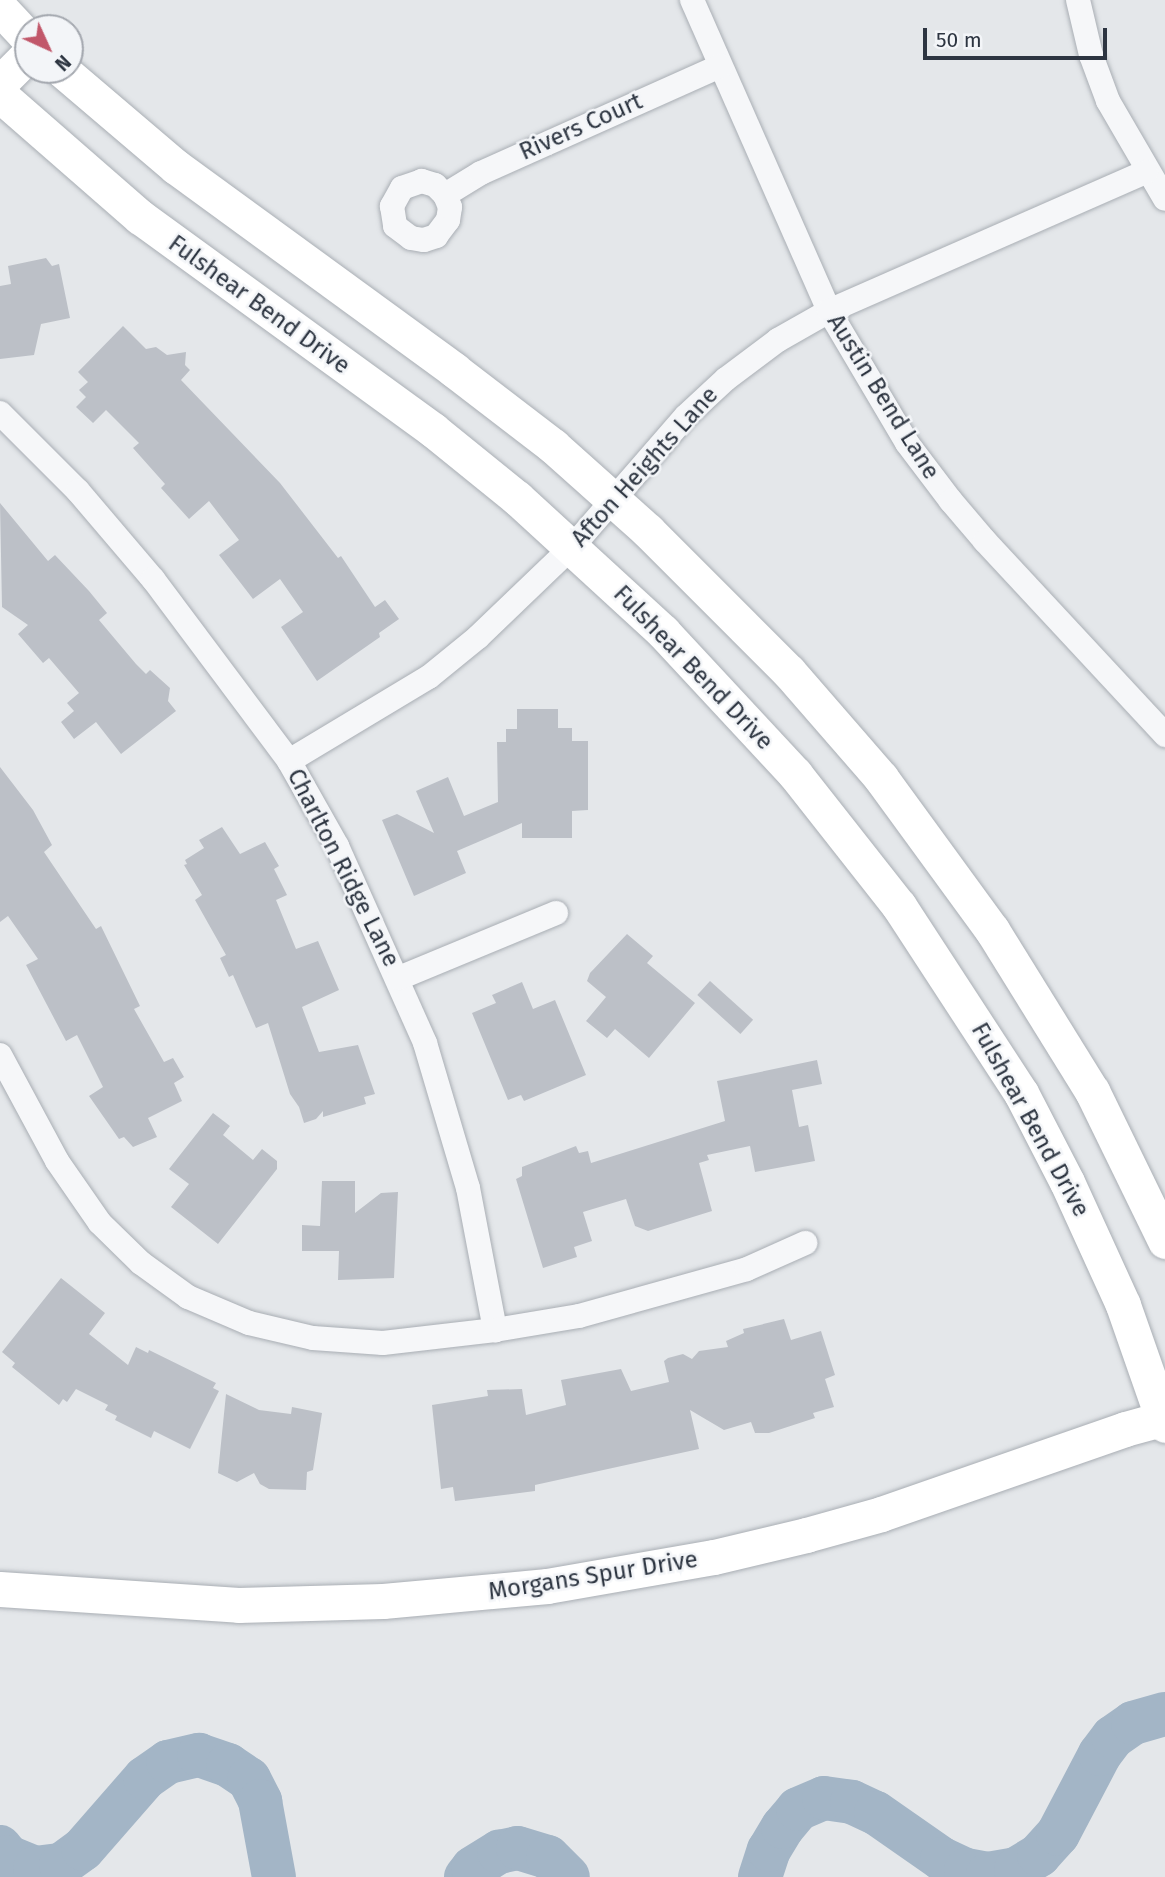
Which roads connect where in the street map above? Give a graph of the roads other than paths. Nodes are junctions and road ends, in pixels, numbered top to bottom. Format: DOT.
graph roads {
  1 [pos="692,0"];
  2 [pos="1078,0"];
  3 [pos="0,8"];
  4 [pos="14,23"];
  5 [pos="720,66"];
  6 [pos="14,69"];
  7 [pos="0,83"];
  8 [pos="78,84"];
  9 [pos="0,95"];
  10 [pos="1146,172"];
  11 [pos="445,195"];
  12 [pos="1165,199"];
  13 [pos="829,311"];
  14 [pos="1,413"];
  15 [pos="614,500"];
  16 [pos="573,546"];
  17 [pos="1165,734"];
  18 [pos="289,761"];
  19 [pos="556,913"];
  20 [pos="398,978"];
  21 [pos="0,1055"];
  22 [pos="1165,1241"];
  23 [pos="805,1243"];
  24 [pos="495,1330"];
  25 [pos="1164,1421"];
  26 [pos="0,1588"];
  1 -- 5 [label="street, Austin Bend Lane"];
  2 -- 10 [label="street"];
  3 -- 4 [label="main road"];
  5 -- 11 [label="street, Rivers Court"];
  5 -- 13 [label="street, Austin Bend Lane"];
  6 -- 7 [label="main road"];
  8 -- 15 [label="main road"];
  9 -- 16 [label="main road, Fulshear Bend Drive"];
  10 -- 12 [label="street"];
  10 -- 13 [label="street, Afton Heights Lane"];
  13 -- 15 [label="street, Afton Heights Lane"];
  13 -- 17 [label="street, Austin Bend Lane"];
  14 -- 18 [label="street, Charlton Ridge Lane"];
  15 -- 16 [label="street, Afton Heights Lane"];
  15 -- 22 [label="main road"];
  16 -- 18 [label="street, Afton Heights Lane"];
  16 -- 25 [label="main road, Fulshear Bend Drive"];
  18 -- 20 [label="street, Charlton Ridge Lane"];
  19 -- 20 [label="street"];
  20 -- 24 [label="street, Charlton Ridge Lane"];
  21 -- 24 [label="street"];
  23 -- 24 [label="street"];
  25 -- 26 [label="main road, Morgans Spur Drive"];
}
